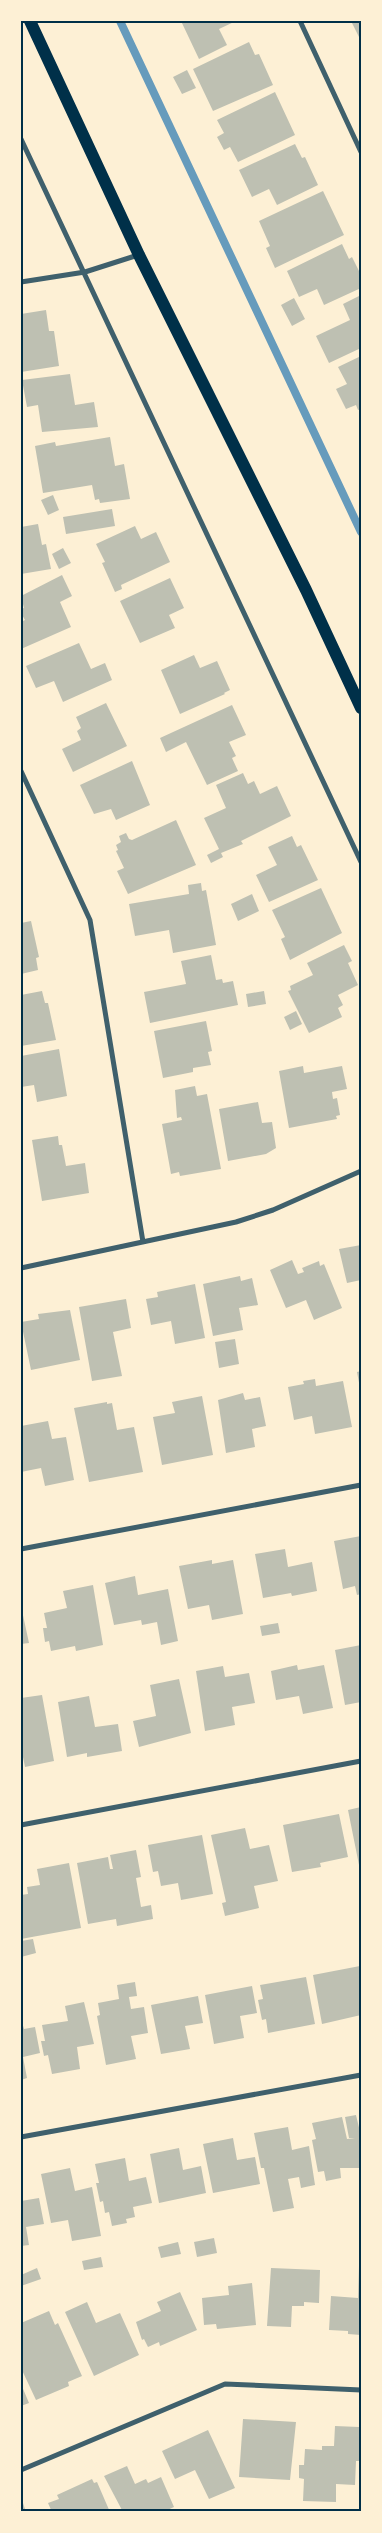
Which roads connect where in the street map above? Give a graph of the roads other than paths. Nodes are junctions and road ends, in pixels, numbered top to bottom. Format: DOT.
graph roads {
  1 [pos="30,21"];
  2 [pos="300,21"];
  3 [pos="21,138"];
  4 [pos="361,152"];
  5 [pos="139,254"];
  6 [pos="85,272"];
  7 [pos="21,282"];
  8 [pos="361,708"];
  9 [pos="21,771"];
  10 [pos="361,862"];
  11 [pos="361,1171"];
  12 [pos="143,1242"];
  13 [pos="21,1268"];
  14 [pos="361,1485"];
  15 [pos="21,1549"];
  16 [pos="361,1761"];
  17 [pos="21,1826"];
  18 [pos="361,2075"];
  19 [pos="21,2137"];
  20 [pos="361,2390"];
  21 [pos="21,2470"];
  1 -- 5 [label="main road"];
  2 -- 4 [label="street"];
  3 -- 6 [label="street"];
  5 -- 6 [label="street"];
  5 -- 8 [label="main road"];
  6 -- 7 [label="street"];
  6 -- 10 [label="street"];
  9 -- 12 [label="street"];
  11 -- 12 [label="street"];
  12 -- 13 [label="street"];
  14 -- 15 [label="street"];
  16 -- 17 [label="street"];
  18 -- 19 [label="street"];
  20 -- 21 [label="street"];
}
